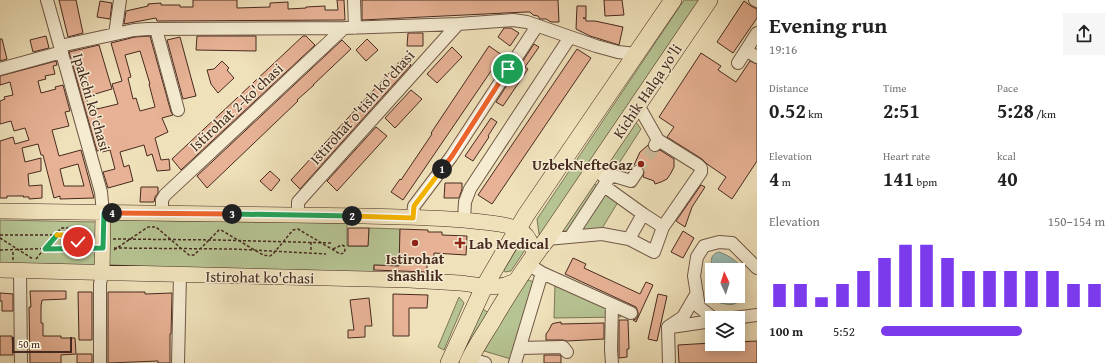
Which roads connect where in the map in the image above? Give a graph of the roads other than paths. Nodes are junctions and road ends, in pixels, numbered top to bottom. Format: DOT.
graph roads {
  1 [pos="47,0"];
  2 [pos="120,0"];
  3 [pos="354,0"];
  4 [pos="673,0"];
  5 [pos="709,0"];
  6 [pos="458,24"];
  7 [pos="537,26"];
  8 [pos="349,28"];
  9 [pos="156,29"];
  10 [pos="115,34"];
  11 [pos="757,35"];
  12 [pos="570,37"];
  13 [pos="61,49"];
  14 [pos="746,50"];
  15 [pos="636,54"];
  16 [pos="757,57"];
  17 [pos="738,63"];
  18 [pos="0,69"];
  19 [pos="638,105"];
  20 [pos="178,110"];
  21 [pos="637,172"];
  22 [pos="610,176"];
  23 [pos="588,178"];
  24 [pos="604,186"];
  25 [pos="0,212"];
  26 [pos="104,213"];
  27 [pos="162,214"];
  28 [pos="643,214"];
  29 [pos="298,215"];
  30 [pos="413,218"];
  31 [pos="464,219"];
  32 [pos="663,227"];
  33 [pos="518,229"];
  34 [pos="571,236"];
  35 [pos="548,239"];
  36 [pos="629,239"];
  37 [pos="535,264"];
  38 [pos="757,268"];
  39 [pos="11,269"];
  40 [pos="102,273"];
  41 [pos="180,275"];
  42 [pos="518,279"];
  43 [pos="484,287"];
  44 [pos="697,293"];
  45 [pos="612,305"];
  46 [pos="705,312"];
  47 [pos="632,313"];
  48 [pos="757,315"];
  49 [pos="745,317"];
  50 [pos="705,322"];
  51 [pos="668,327"];
  52 [pos="520,348"];
  53 [pos="567,352"];
  54 [pos="474,362"];
  55 [pos="21,363"];
  56 [pos="100,363"];
  57 [pos="178,363"];
  58 [pos="449,363"];
  59 [pos="515,363"];
  60 [pos="612,363"];
  61 [pos="669,363"];
  1 -- 13 [label="street, Ipakchi ko'chasi"];
  2 -- 10 [label="street"];
  3 -- 8 [label="street"];
  4 -- 15 [label="highway, Kichik Halqa yo'li"];
  5 -- 19 [label="highway, Kichik Halqa yo'li"];
  6 -- 7 [label="street"];
  6 -- 8 [label="street"];
  6 -- 29 [label="street, Istirohat o'tish ko'chasi"];
  7 -- 12 [label="street"];
  7 -- 30 [label="street"];
  8 -- 9 [label="street"];
  8 -- 27 [label="street, Istirohat 2-ko'chasi"];
  9 -- 10 [label="street"];
  9 -- 20 [label="street"];
  10 -- 13 [label="street"];
  11 -- 14 [label="street"];
  12 -- 15 [label="street"];
  12 -- 31 [label="street"];
  13 -- 18 [label="street"];
  13 -- 26 [label="street, Ipakchi ko'chasi"];
  14 -- 16 [label="street"];
  14 -- 17 [label="street"];
  15 -- 33 [label="highway, Kichik Halqa yo'li"];
  19 -- 23 [label="highway, Kichik Halqa yo'li"];
  19 -- 32 [label="street"];
  21 -- 22 [label="street"];
  22 -- 23 [label="street"];
  22 -- 24 [label="street"];
  23 -- 35 [label="highway, Kichik Halqa yo'li"];
  24 -- 28 [label="street"];
  24 -- 34 [label="street"];
  25 -- 26 [label="main road"];
  26 -- 27 [label="main road"];
  26 -- 40 [label="main road"];
  27 -- 29 [label="main road"];
  28 -- 32 [label="street"];
  28 -- 36 [label="street"];
  29 -- 30 [label="main road"];
  30 -- 31 [label="main road"];
  31 -- 33 [label="main road"];
  32 -- 36 [label="street"];
  33 -- 37 [label="main road"];
  33 -- 43 [label="highway, Kichik Halqa yo'li"];
  34 -- 35 [label="street"];
  34 -- 36 [label="street"];
  35 -- 37 [label="highway, Kichik Halqa yo'li"];
  37 -- 42 [label="highway, Kichik Halqa yo'li"];
  37 -- 45 [label="street"];
  37 -- 52 [label="street"];
  38 -- 44 [label="street"];
  39 -- 40 [label="main road, Istirohat ko'chasi"];
  39 -- 55 [label="street"];
  40 -- 41 [label="main road, Istirohat ko'chasi"];
  40 -- 56 [label="street"];
  41 -- 43 [label="main road, Istirohat ko'chasi"];
  41 -- 57 [label="street"];
  42 -- 43 [label="main road, Istirohat ko'chasi"];
  42 -- 54 [label="highway, Kichik Halqa yo'li"];
  43 -- 58 [label="highway, Kichik Halqa yo'li"];
  44 -- 46 [label="street"];
  44 -- 51 [label="street"];
  45 -- 47 [label="street"];
  45 -- 60 [label="street"];
  48 -- 49 [label="street"];
  50 -- 51 [label="street"];
  51 -- 61 [label="street"];
  52 -- 53 [label="street"];
  52 -- 59 [label="street"];
}
